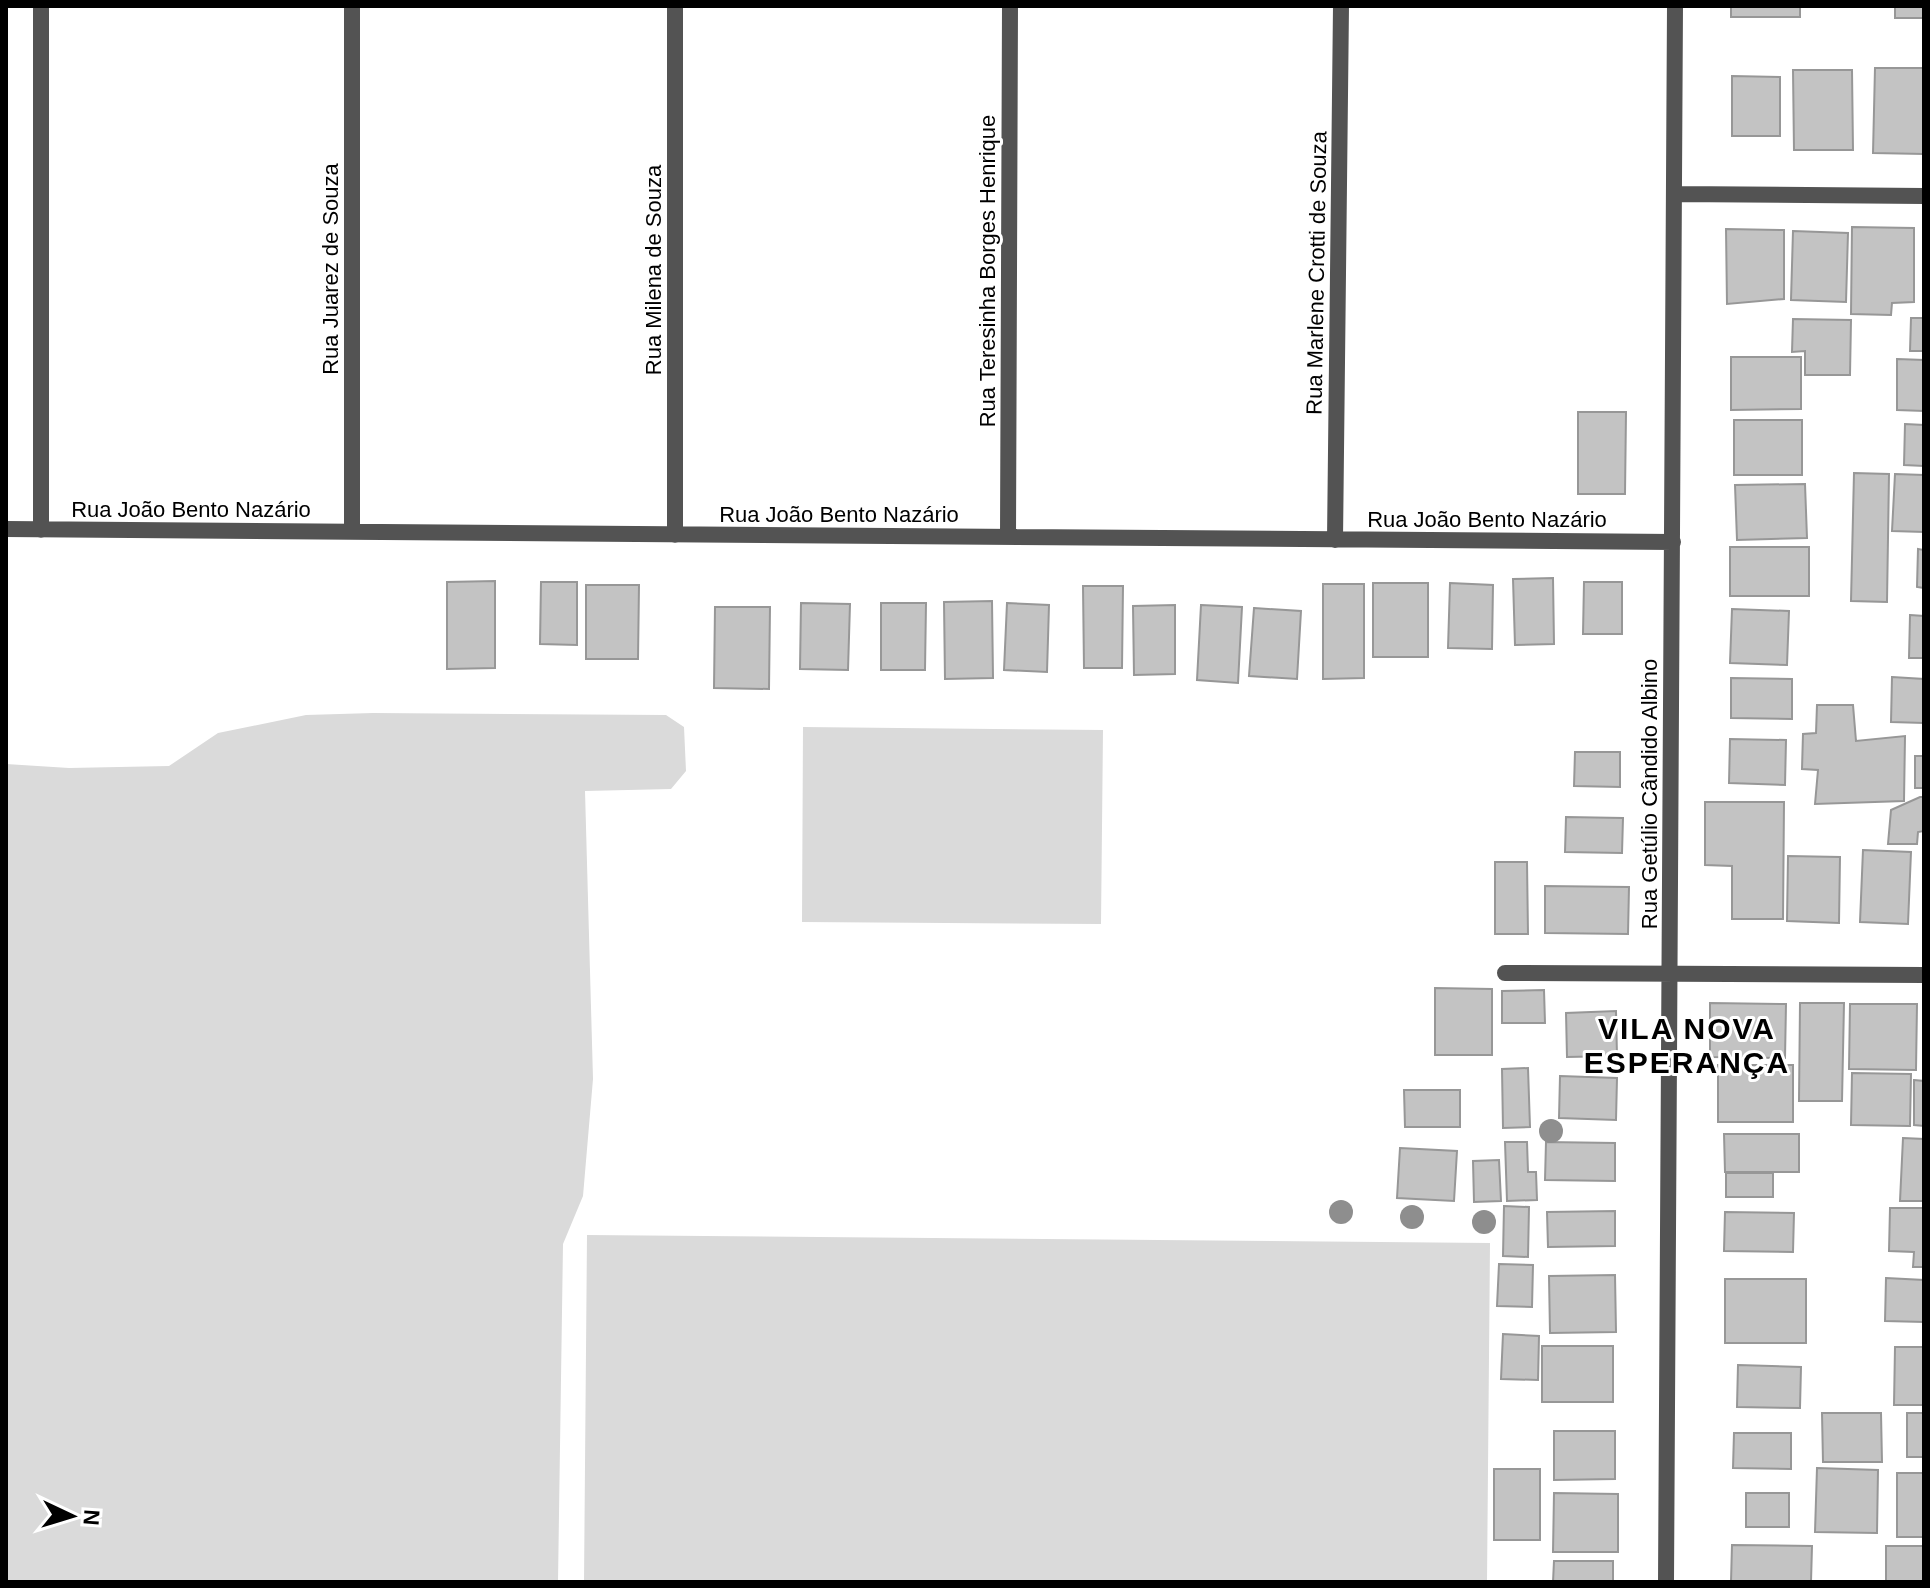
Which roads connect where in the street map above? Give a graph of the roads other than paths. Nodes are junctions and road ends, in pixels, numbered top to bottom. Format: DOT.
graph roads {
  1 [pos="41,6"];
  2 [pos="352,6"];
  3 [pos="675,6"];
  4 [pos="1010,6"];
  5 [pos="1341,6"];
  6 [pos="1675,6"];
  7 [pos="1674,194"];
  8 [pos="1924,196"];
  9 [pos="6,529"];
  10 [pos="41,530"];
  11 [pos="352,532"];
  12 [pos="675,535"];
  13 [pos="1008,537"];
  14 [pos="1335,540"];
  15 [pos="1673,542"];
  16 [pos="1505,973"];
  17 [pos="1670,974"];
  18 [pos="1924,975"];
  19 [pos="1666,1582"];
  1 -- 10 [label="street"];
  2 -- 11 [label="street, Rua Juarez de Souza"];
  3 -- 12 [label="street, Rua Milena de Souza"];
  4 -- 13 [label="street, Rua Teresinha Borges Henrique"];
  5 -- 14 [label="street, Rua Marlene Crotti de Souza"];
  6 -- 7 [label="street, Rua Getúlio Cândido Albino"];
  7 -- 8 [label="street"];
  7 -- 15 [label="street, Rua Getúlio Cândido Albino"];
  9 -- 10 [label="street, Rua João Bento Nazário"];
  10 -- 11 [label="street, Rua João Bento Nazário"];
  11 -- 12 [label="street, Rua João Bento Nazário"];
  12 -- 13 [label="street, Rua João Bento Nazário"];
  13 -- 14 [label="street, Rua João Bento Nazário"];
  14 -- 15 [label="street, Rua João Bento Nazário"];
  15 -- 17 [label="street, Rua Getúlio Cândido Albino"];
  16 -- 17 [label="street"];
  17 -- 18 [label="street"];
  17 -- 19 [label="street, Rua Getúlio Cândido Albino"];
}
